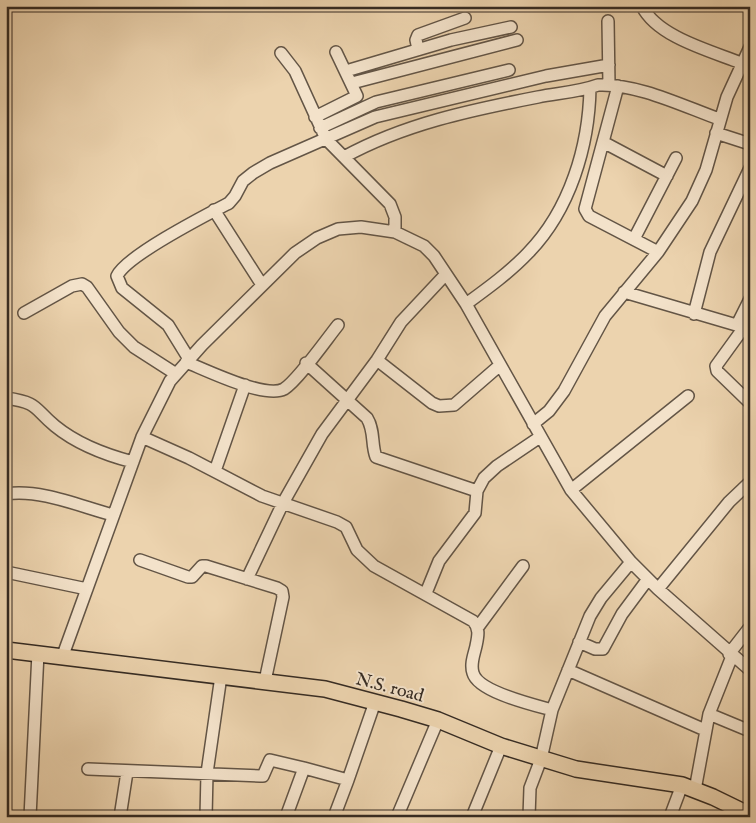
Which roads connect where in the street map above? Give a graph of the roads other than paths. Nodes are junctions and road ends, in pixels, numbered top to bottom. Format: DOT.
graph roads {
  1 [pos="642,6"];
  2 [pos="465,18"];
  3 [pos="608,21"];
  4 [pos="511,26"];
  5 [pos="517,40"];
  6 [pos="750,47"];
  7 [pos="418,49"];
  8 [pos="336,52"];
  9 [pos="282,53"];
  10 [pos="742,63"];
  11 [pos="609,65"];
  12 [pos="508,70"];
  13 [pos="346,71"];
  14 [pos="352,83"];
  15 [pos="614,85"];
  16 [pos="590,88"];
  17 [pos="315,117"];
  18 [pos="719,119"];
  19 [pos="320,128"];
  20 [pos="716,133"];
  21 [pos="326,139"];
  22 [pos="603,142"];
  23 [pos="750,144"];
  24 [pos="344,158"];
  25 [pos="676,158"];
  26 [pos="750,168"];
  27 [pos="667,176"];
  28 [pos="214,210"];
  29 [pos="395,232"];
  30 [pos="634,239"];
  31 [pos="658,252"];
  32 [pos="446,274"];
  33 [pos="262,285"];
  34 [pos="624,292"];
  35 [pos="750,299"];
  36 [pos="466,304"];
  37 [pos="24,313"];
  38 [pos="694,314"];
  39 [pos="338,325"];
  40 [pos="744,327"];
  41 [pos="377,360"];
  42 [pos="187,361"];
  43 [pos="306,364"];
  44 [pos="499,366"];
  45 [pos="176,374"];
  46 [pos="245,385"];
  47 [pos="688,396"];
  48 [pos="6,398"];
  49 [pos="348,399"];
  50 [pos="750,403"];
  51 [pos="532,424"];
  52 [pos="142,437"];
  53 [pos="540,437"];
  54 [pos="133,462"];
  55 [pos="215,471"];
  56 [pos="750,482"];
  57 [pos="571,490"];
  58 [pos="477,491"];
  59 [pos="6,494"];
  60 [pos="283,502"];
  61 [pos="113,515"];
  62 [pos="140,560"];
  63 [pos="631,562"];
  64 [pos="523,566"];
  65 [pos="6,572"];
  66 [pos="247,579"];
  67 [pos="648,579"];
  68 [pos="87,589"];
  69 [pos="658,589"];
  70 [pos="426,593"];
  71 [pos="478,627"];
  72 [pos="750,627"];
  73 [pos="579,642"];
  74 [pos="6,650"];
  75 [pos="38,653"];
  76 [pos="64,655"];
  77 [pos="731,655"];
  78 [pos="568,670"];
  79 [pos="750,670"];
  80 [pos="221,676"];
  81 [pos="265,681"];
  82 [pos="375,702"];
  83 [pos="552,710"];
  84 [pos="709,714"];
  85 [pos="438,720"];
  86 [pos="705,730"];
  87 [pos="750,731"];
  88 [pos="501,746"];
  89 [pos="541,759"];
  90 [pos="304,768"];
  91 [pos="88,769"];
  92 [pos="126,772"];
  93 [pos="207,773"];
  94 [pos="348,780"];
  95 [pos="688,788"];
  96 [pos="750,815"];
  97 [pos="338,816"];
  98 [pos="30,817"];
  99 [pos="120,817"];
  100 [pos="206,817"];
  101 [pos="286,817"];
  102 [pos="396,817"];
  103 [pos="472,817"];
  104 [pos="529,817"];
  105 [pos="670,817"];
  1 -- 10 [label="street"];
  2 -- 7 [label="street"];
  3 -- 11 [label="street"];
  4 -- 7 [label="street"];
  5 -- 14 [label="street"];
  6 -- 10 [label="street"];
  7 -- 13 [label="street"];
  8 -- 13 [label="street"];
  9 -- 17 [label="street"];
  10 -- 18 [label="street"];
  11 -- 15 [label="street"];
  11 -- 21 [label="street"];
  12 -- 19 [label="street"];
  13 -- 14 [label="street"];
  14 -- 17 [label="street"];
  15 -- 16 [label="street"];
  15 -- 18 [label="street"];
  15 -- 22 [label="street"];
  16 -- 24 [label="street"];
  16 -- 36 [label="street"];
  17 -- 19 [label="street"];
  18 -- 20 [label="street"];
  19 -- 21 [label="street"];
  20 -- 23 [label="street"];
  20 -- 31 [label="street"];
  21 -- 24 [label="street"];
  21 -- 28 [label="street"];
  22 -- 27 [label="street"];
  22 -- 30 [label="street"];
  24 -- 29 [label="street"];
  25 -- 27 [label="street"];
  26 -- 38 [label="street"];
  27 -- 30 [label="street"];
  28 -- 33 [label="street"];
  28 -- 42 [label="street"];
  29 -- 32 [label="street"];
  29 -- 33 [label="street"];
  30 -- 31 [label="street"];
  31 -- 34 [label="street"];
  32 -- 36 [label="street"];
  32 -- 41 [label="street"];
  33 -- 42 [label="street"];
  34 -- 38 [label="street"];
  34 -- 51 [label="street"];
  35 -- 40 [label="street"];
  36 -- 44 [label="street"];
  37 -- 45 [label="street"];
  38 -- 40 [label="street"];
  39 -- 43 [label="street"];
  40 -- 50 [label="street"];
  41 -- 44 [label="street"];
  41 -- 49 [label="street"];
  42 -- 45 [label="street"];
  42 -- 46 [label="street"];
  43 -- 46 [label="street"];
  43 -- 49 [label="street"];
  44 -- 51 [label="street"];
  45 -- 52 [label="street"];
  46 -- 55 [label="street"];
  47 -- 57 [label="street"];
  48 -- 54 [label="street"];
  49 -- 58 [label="street"];
  49 -- 60 [label="street"];
  51 -- 53 [label="street"];
  52 -- 54 [label="street"];
  52 -- 55 [label="street"];
  53 -- 57 [label="street"];
  53 -- 58 [label="street"];
  54 -- 61 [label="street"];
  55 -- 60 [label="street"];
  56 -- 69 [label="street"];
  57 -- 63 [label="street"];
  58 -- 70 [label="street"];
  59 -- 61 [label="street"];
  60 -- 66 [label="street"];
  60 -- 70 [label="street"];
  61 -- 68 [label="street"];
  62 -- 66 [label="street"];
  63 -- 67 [label="street"];
  63 -- 73 [label="street"];
  64 -- 71 [label="street"];
  65 -- 68 [label="street"];
  66 -- 81 [label="street"];
  67 -- 69 [label="street"];
  67 -- 73 [label="street"];
  68 -- 76 [label="street"];
  69 -- 77 [label="street"];
  70 -- 71 [label="street"];
  71 -- 83 [label="street"];
  72 -- 77 [label="street"];
  73 -- 78 [label="street"];
  74 -- 75 [label="main road, N.S. road"];
  75 -- 76 [label="main road, N.S. road"];
  75 -- 98 [label="street"];
  76 -- 80 [label="main road, N.S. road"];
  77 -- 79 [label="street"];
  77 -- 84 [label="street"];
  78 -- 83 [label="street"];
  78 -- 86 [label="street"];
  80 -- 81 [label="main road, N.S. road"];
  80 -- 93 [label="street"];
  81 -- 82 [label="main road, N.S. road"];
  82 -- 85 [label="main road, N.S. road"];
  82 -- 94 [label="street"];
  83 -- 89 [label="street"];
  84 -- 86 [label="street"];
  84 -- 87 [label="street"];
  85 -- 88 [label="main road, N.S. road"];
  85 -- 102 [label="street"];
  86 -- 95 [label="street"];
  88 -- 89 [label="main road, N.S. road"];
  88 -- 103 [label="street"];
  89 -- 95 [label="main road, N.S. road"];
  89 -- 104 [label="street"];
  90 -- 93 [label="street"];
  90 -- 94 [label="street"];
  90 -- 101 [label="street"];
  91 -- 92 [label="street"];
  92 -- 93 [label="street"];
  92 -- 99 [label="street"];
  93 -- 100 [label="street"];
  94 -- 97 [label="street"];
  95 -- 96 [label="main road, N.S. road"];
  95 -- 105 [label="street"];
}
